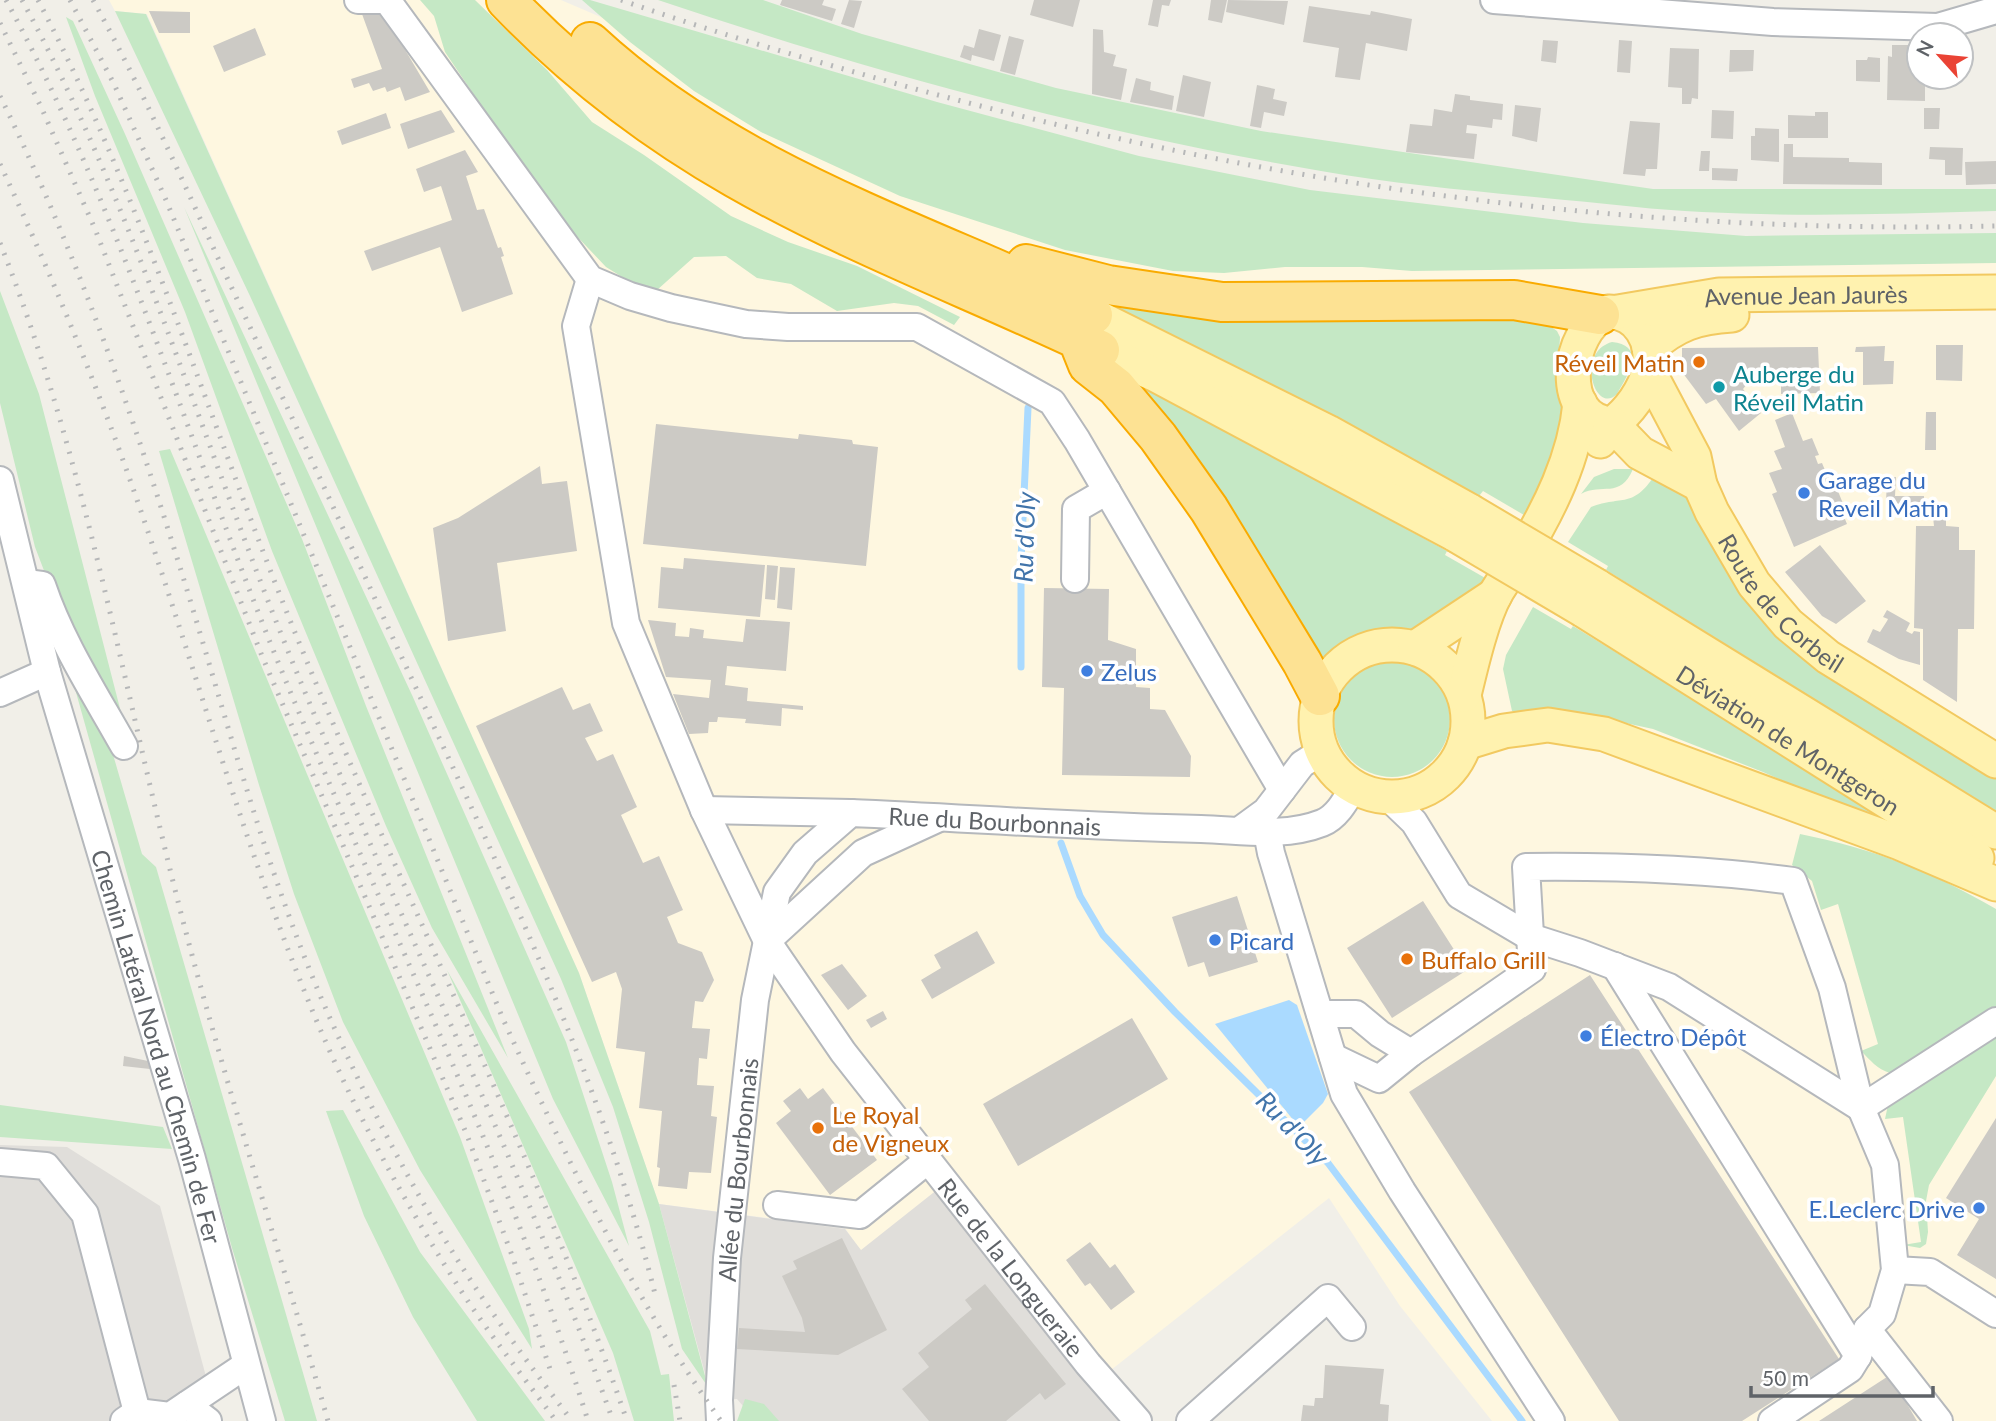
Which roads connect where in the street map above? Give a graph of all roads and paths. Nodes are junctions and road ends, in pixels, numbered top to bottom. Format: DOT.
graph roads {
  1 [pos="358,0"];
  2 [pos="387,0"];
  3 [pos="506,0"];
  4 [pos="545,0"];
  5 [pos="1494,0"];
  6 [pos="1988,0"];
  7 [pos="1996,7"];
  8 [pos="590,60"];
  9 [pos="989,265"];
  10 [pos="590,279"];
  11 [pos="1996,292"];
  12 [pos="1996,311"];
  13 [pos="1609,313"];
  14 [pos="1090,335"];
  15 [pos="1649,360"];
  16 [pos="1580,403"];
  17 [pos="1612,424"];
  18 [pos="1640,453"];
  19 [pos="1587,462"];
  20 [pos="0,480"];
  21 [pos="1700,485"];
  22 [pos="1107,491"];
  23 [pos="1549,505"];
  24 [pos="1075,579"];
  25 [pos="25,583"];
  26 [pos="1495,595"];
  27 [pos="1590,598"];
  28 [pos="1415,649"];
  29 [pos="47,673"];
  30 [pos="0,694"];
  31 [pos="1464,695"];
  32 [pos="1320,696"];
  33 [pos="1465,743"];
  34 [pos="124,746"];
  35 [pos="1321,752"];
  36 [pos="1996,761"];
  37 [pos="1353,788"];
  38 [pos="1282,790"];
  39 [pos="1389,798"];
  40 [pos="704,810"];
  41 [pos="851,813"];
  42 [pos="940,817"];
  43 [pos="1240,830"];
  44 [pos="1267,832"];
  45 [pos="1996,832"];
  46 [pos="1996,870"];
  47 [pos="1996,884"];
  48 [pos="1530,937"];
  49 [pos="767,941"];
  50 [pos="1615,966"];
  51 [pos="1320,1014"];
  52 [pos="1996,1021"];
  53 [pos="1411,1053"];
  54 [pos="1333,1057"];
  55 [pos="1861,1108"];
  56 [pos="928,1160"];
  57 [pos="0,1162"];
  58 [pos="777,1205"];
  59 [pos="1895,1270"];
  60 [pos="1996,1314"];
  61 [pos="1352,1327"];
  62 [pos="1867,1328"];
  63 [pos="1858,1356"];
  64 [pos="246,1365"];
  65 [pos="187,1405"];
  66 [pos="719,1410"];
  67 [pos="131,1417"];
  68 [pos="208,1421"];
  69 [pos="262,1421"];
  70 [pos="1138,1421"];
  71 [pos="1190,1421"];
  72 [pos="1551,1421"];
  73 [pos="1772,1421"];
  74 [pos="1939,1421"];
  1 -- 2 [label="street"];
  2 -- 10 [label="street"];
  3 -- 8 [label="highway"];
  4 -- 8 [label="highway"];
  5 -- 7 [label="street"];
  6 -- 7 [label="street"];
  8 -- 9 [label="highway"];
  8 -- 14 [label="highway"];
  9 -- 13 [label="highway"];
  9 -- 14 [label="highway"];
  10 -- 22 [label="street"];
  10 -- 40 [label="street, Rue de la Longueraie"];
  11 -- 13 [label="main road, Avenue Jean Jaurès"];
  12 -- 15 [label="main road"];
  13 -- 15 [label="main road"];
  13 -- 16 [label="main road"];
  14 -- 27 [label="main road, bridge"];
  14 -- 32 [label="highway"];
  15 -- 17 [label="main road"];
  15 -- 21 [label="main road, Route de Corbeil"];
  16 -- 17 [label="main road"];
  16 -- 23 [label="main road"];
  17 -- 18 [label="main road"];
  17 -- 19 [label="main road"];
  18 -- 19 [label="main road"];
  18 -- 21 [label="main road"];
  19 -- 23 [label="main road"];
  20 -- 25 [label="street, Chemin Latéral Nord au Chemin de Fer"];
  21 -- 36 [label="main road, Route de Corbeil"];
  22 -- 24 [label="street"];
  22 -- 38 [label="street"];
  23 -- 26 [label="main road"];
  25 -- 29 [label="street, Chemin Latéral Nord au Chemin de Fer"];
  25 -- 34 [label="street"];
  26 -- 28 [label="main road"];
  26 -- 31 [label="main road"];
  27 -- 45 [label="main road, Déviation de Montgeron"];
  27 -- 46 [label="main road, Déviation de Montgeron"];
  28 -- 31 [label="main road"];
  28 -- 32 [label="main road"];
  29 -- 30 [label="street"];
  29 -- 64 [label="street, Chemin Latéral Nord au Chemin de Fer"];
  31 -- 33 [label="main road"];
  32 -- 35 [label="main road"];
  33 -- 39 [label="main road"];
  33 -- 47 [label="main road"];
  35 -- 37 [label="main road"];
  35 -- 38 [label="street"];
  37 -- 39 [label="main road"];
  37 -- 44 [label="street, Rue du Bourbonnais"];
  38 -- 43 [label="street"];
  39 -- 48 [label="street"];
  40 -- 41 [label="street, Rue du Bourbonnais"];
  40 -- 49 [label="street, Rue de la Longueraie"];
  41 -- 42 [label="street, Rue du Bourbonnais"];
  41 -- 49 [label="street"];
  42 -- 43 [label="street, Rue du Bourbonnais"];
  42 -- 49 [label="street"];
  43 -- 44 [label="street, Rue du Bourbonnais"];
  44 -- 51 [label="street"];
  48 -- 50 [label="street"];
  48 -- 53 [label="street"];
  48 -- 55 [label="street"];
  49 -- 56 [label="street, Rue de la Longueraie"];
  49 -- 66 [label="street, Allée du Bourbonnais"];
  50 -- 55 [label="street"];
  50 -- 63 [label="street"];
  51 -- 53 [label="street"];
  51 -- 54 [label="street"];
  52 -- 55 [label="street"];
  53 -- 54 [label="street"];
  54 -- 72 [label="street"];
  55 -- 59 [label="street"];
  56 -- 58 [label="street"];
  56 -- 70 [label="street, Rue de la Longueraie"];
  57 -- 67 [label="street"];
  59 -- 60 [label="street"];
  59 -- 62 [label="street"];
  61 -- 71 [label="street"];
  62 -- 63 [label="street"];
  62 -- 74 [label="street"];
  63 -- 73 [label="street"];
  64 -- 65 [label="street"];
  64 -- 69 [label="street, Chemin Latéral Nord au Chemin de Fer"];
  65 -- 67 [label="street"];
  65 -- 68 [label="street"];
}
